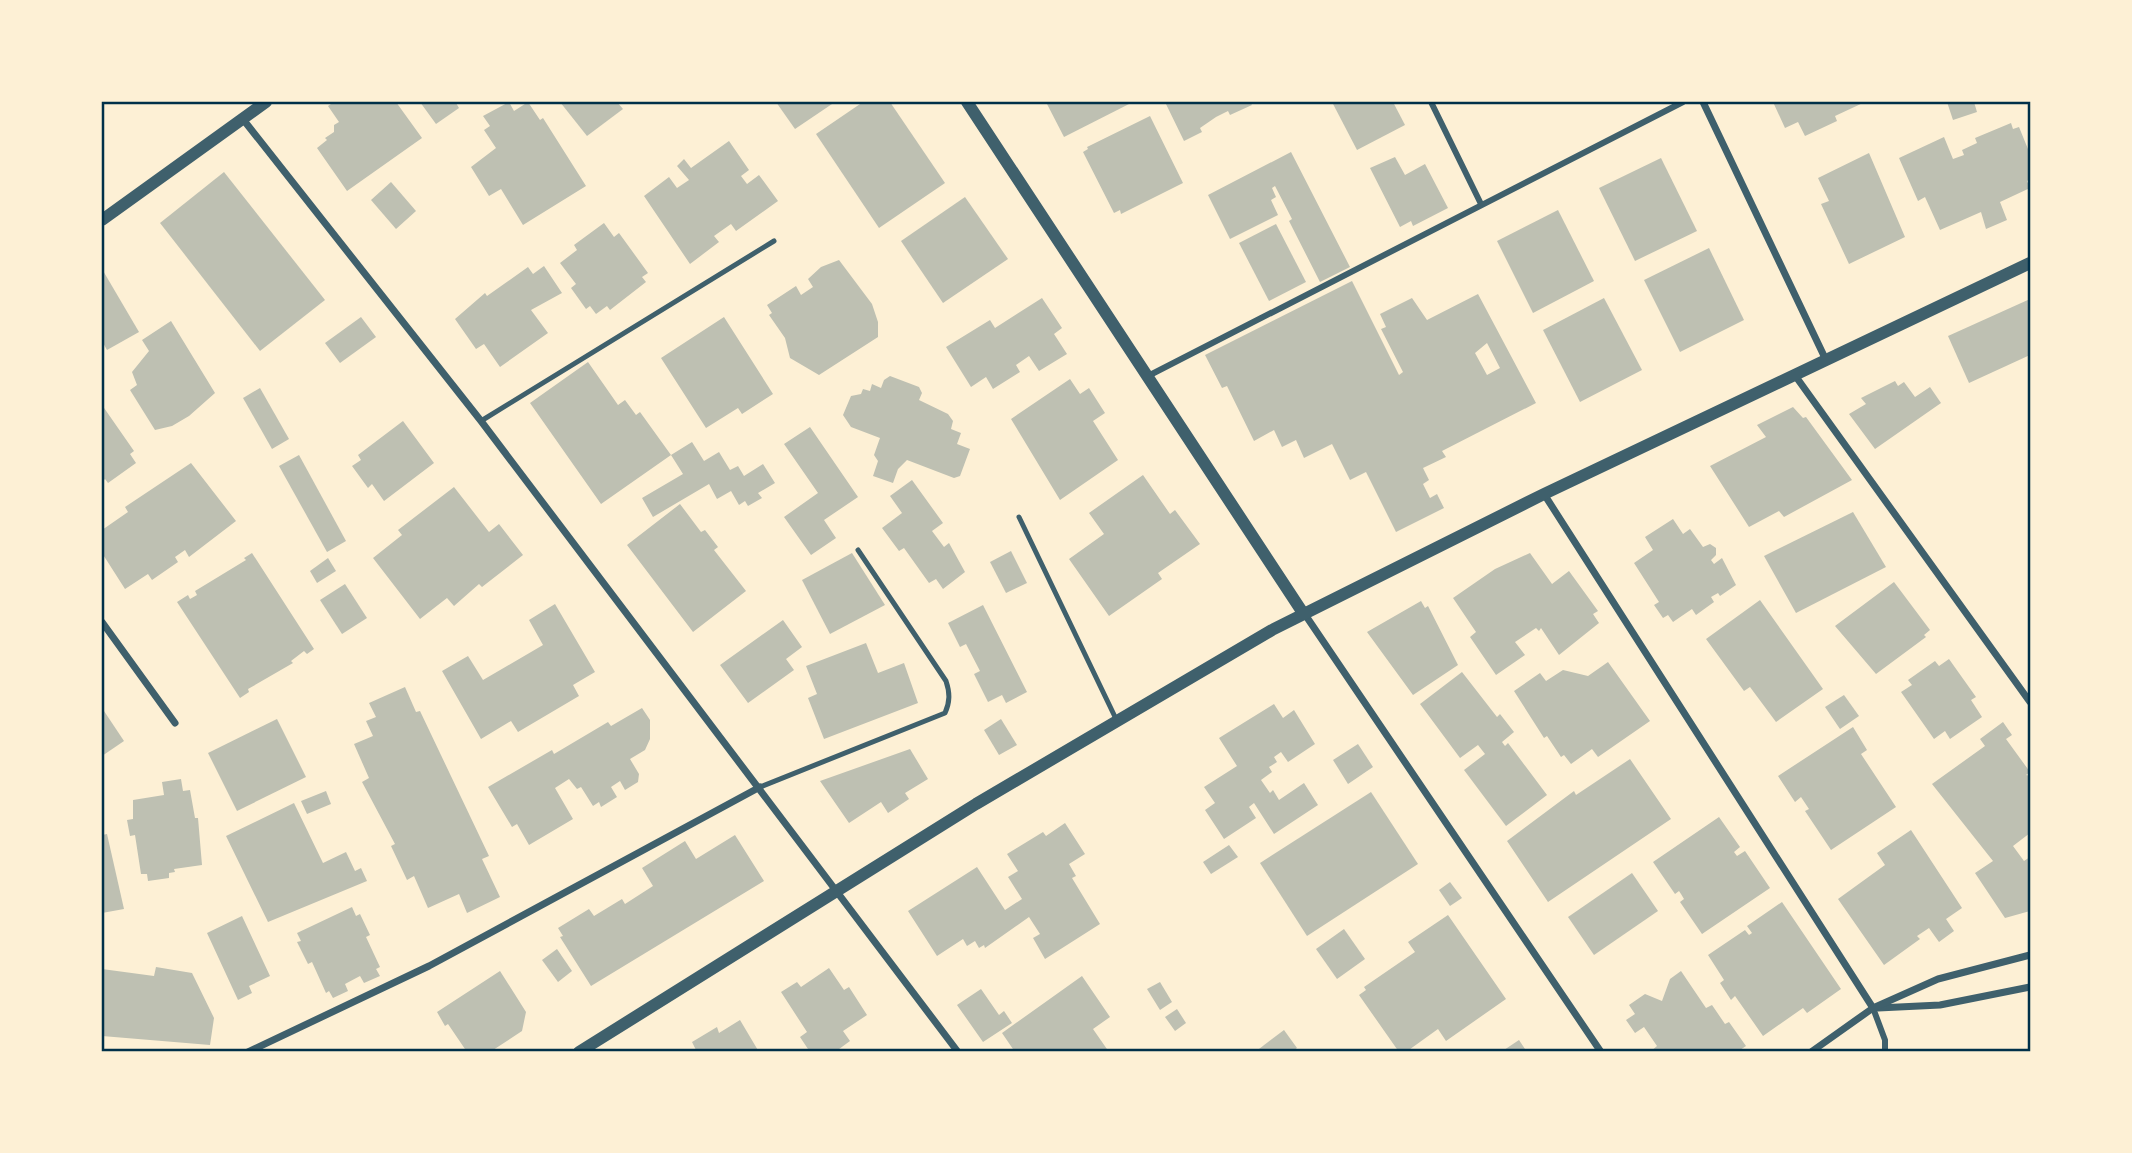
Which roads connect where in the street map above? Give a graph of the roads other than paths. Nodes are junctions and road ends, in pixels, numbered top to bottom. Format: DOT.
graph roads {
  1 [pos="266,102"];
  2 [pos="1431,102"];
  3 [pos="1683,102"];
  4 [pos="1703,102"];
  5 [pos="972,103"];
  6 [pos="242,118"];
  7 [pos="1481,204"];
  8 [pos="102,220"];
  9 [pos="774,241"];
  10 [pos="2031,263"];
  11 [pos="1825,358"];
  12 [pos="1794,374"];
  13 [pos="1148,376"];
  14 [pos="481,421"];
  15 [pos="1544,494"];
  16 [pos="1019,517"];
  17 [pos="858,550"];
  18 [pos="1303,613"];
  19 [pos="102,622"];
  20 [pos="2031,702"];
  21 [pos="1117,721"];
  22 [pos="175,723"];
  23 [pos="760,787"];
  24 [pos="838,891"];
  25 [pos="2031,955"];
  26 [pos="2031,987"];
  27 [pos="1873,1008"];
  28 [pos="1815,1050"];
  29 [pos="248,1052"];
  30 [pos="579,1052"];
  31 [pos="958,1052"];
  32 [pos="1601,1052"];
  33 [pos="1885,1052"];
  1 -- 6 [label="street"];
  2 -- 7 [label="street"];
  3 -- 7 [label="street"];
  4 -- 11 [label="street"];
  5 -- 13 [label="street"];
  6 -- 8 [label="street"];
  6 -- 14 [label="street"];
  7 -- 13 [label="street"];
  9 -- 14 [label="lane"];
  10 -- 11 [label="street"];
  11 -- 12 [label="street"];
  12 -- 15 [label="street"];
  12 -- 20 [label="street"];
  13 -- 18 [label="street"];
  14 -- 23 [label="street"];
  15 -- 18 [label="street"];
  15 -- 27 [label="street"];
  16 -- 21 [label="lane"];
  17 -- 23 [label="lane"];
  18 -- 21 [label="street"];
  18 -- 32 [label="street"];
  19 -- 22 [label="street"];
  21 -- 24 [label="street"];
  23 -- 24 [label="street"];
  23 -- 29 [label="street"];
  24 -- 30 [label="street"];
  24 -- 31 [label="street"];
  25 -- 27 [label="street"];
  26 -- 27 [label="street"];
  27 -- 28 [label="street"];
  27 -- 33 [label="street"];
}
